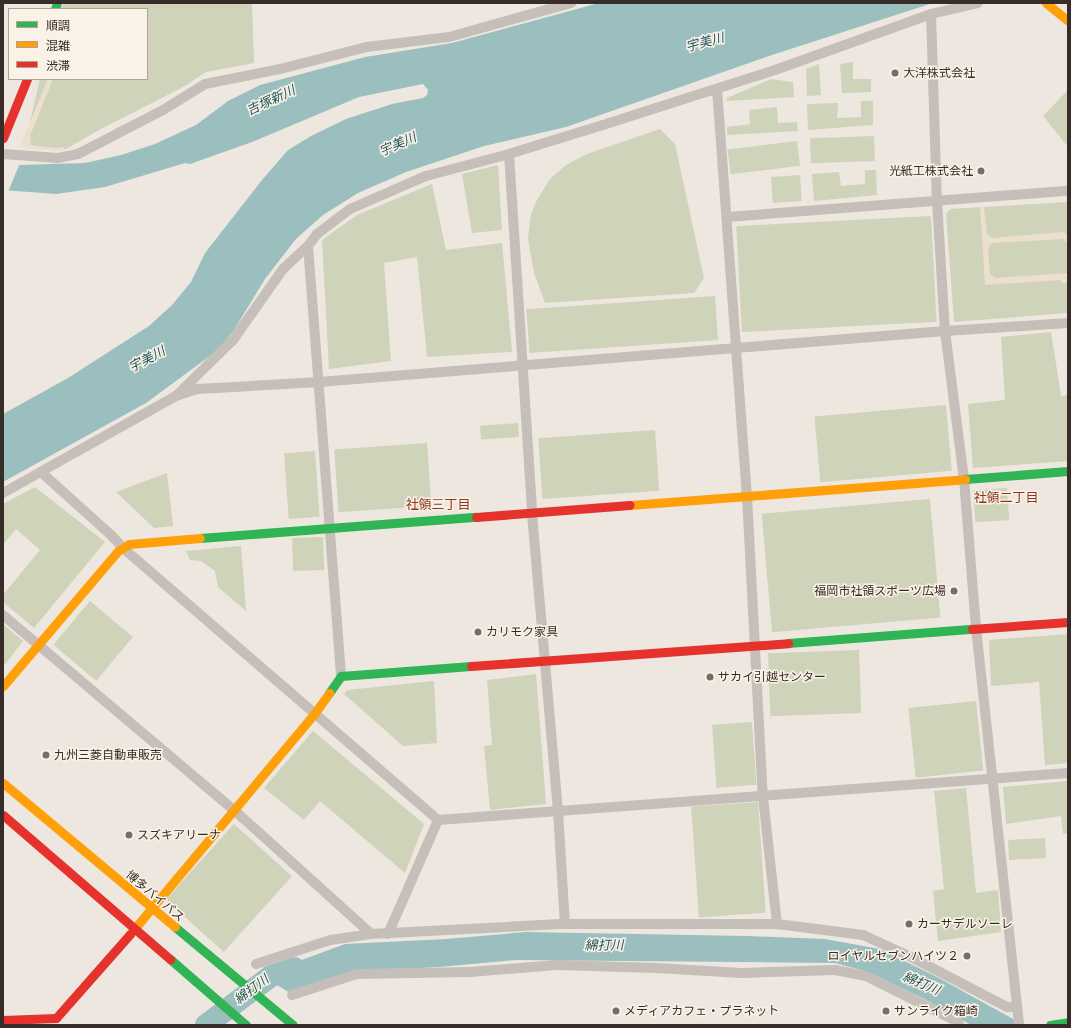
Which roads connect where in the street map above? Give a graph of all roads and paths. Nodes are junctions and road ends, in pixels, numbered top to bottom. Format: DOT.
graph roads {
  1 [pos="571,3"];
  2 [pos="978,3"];
  3 [pos="1046,3"];
  4 [pos="536,8"];
  5 [pos="931,14"];
  6 [pos="1068,21"];
  7 [pos="27,80"];
  8 [pos="717,89"];
  9 [pos="3,138"];
  10 [pos="3,154"];
  11 [pos="509,154"];
  12 [pos="1068,191"];
  13 [pos="937,201"];
  14 [pos="727,217"];
  15 [pos="308,246"];
  16 [pos="1068,323"];
  17 [pos="945,331"];
  18 [pos="735,349"];
  19 [pos="522,364"];
  20 [pos="319,382"];
  21 [pos="176,396"];
  22 [pos="1068,471"];
  23 [pos="41,472"];
  24 [pos="964,479"];
  25 [pos="3,493"];
  26 [pos="747,496"];
  27 [pos="532,514"];
  28 [pos="331,528"];
  29 [pos="122,548"];
  30 [pos="3,615"];
  31 [pos="1068,622"];
  32 [pos="976,628"];
  33 [pos="38,645"];
  34 [pos="754,646"];
  35 [pos="545,662"];
  36 [pos="341,676"];
  37 [pos="3,686"];
  38 [pos="314,714"];
  39 [pos="1068,774"];
  40 [pos="993,779"];
  41 [pos="3,783"];
  42 [pos="763,797"];
  43 [pos="234,810"];
  44 [pos="558,811"];
  45 [pos="3,815"];
  46 [pos="438,820"];
  47 [pos="152,909"];
  48 [pos="565,924"];
  49 [pos="777,924"];
  50 [pos="136,928"];
  51 [pos="371,934"];
  52 [pos="388,934"];
  53 [pos="256,964"];
  54 [pos="292,996"];
  55 [pos="1017,1007"];
  56 [pos="3,1020"];
  57 [pos="57,1022"];
  58 [pos="243,1022"];
  59 [pos="1018,1022"];
  60 [pos="1068,1022"];
  61 [pos="293,1025"];
  62 [pos="959,1025"];
  63 [pos="1050,1025"];
  1 -- 4 [label="street"];
  2 -- 5 [label="street"];
  3 -- 6 [label="main road"];
  4 -- 10 [label="street"];
  5 -- 8 [label="street"];
  5 -- 13 [label="street"];
  7 -- 9 [label="main road"];
  8 -- 11 [label="street"];
  8 -- 14 [label="street"];
  11 -- 15 [label="street"];
  11 -- 19 [label="street"];
  12 -- 13 [label="street"];
  13 -- 14 [label="street"];
  13 -- 17 [label="street"];
  14 -- 18 [label="street"];
  15 -- 20 [label="street"];
  15 -- 21 [label="street"];
  16 -- 17 [label="street"];
  17 -- 18 [label="street"];
  17 -- 24 [label="street"];
  18 -- 19 [label="street"];
  18 -- 26 [label="street"];
  19 -- 20 [label="street"];
  19 -- 27 [label="street"];
  20 -- 21 [label="street"];
  20 -- 28 [label="street"];
  21 -- 23 [label="street"];
  22 -- 24 [label="main road"];
  23 -- 25 [label="street"];
  23 -- 29 [label="street"];
  24 -- 26 [label="main road"];
  24 -- 32 [label="street"];
  26 -- 27 [label="main road"];
  26 -- 34 [label="street"];
  27 -- 28 [label="main road"];
  27 -- 35 [label="street"];
  28 -- 29 [label="main road"];
  28 -- 36 [label="street"];
  29 -- 33 [label="main road"];
  29 -- 38 [label="street"];
  30 -- 33 [label="street"];
  31 -- 32 [label="main road"];
  32 -- 34 [label="main road"];
  32 -- 40 [label="street"];
  33 -- 37 [label="main road"];
  33 -- 43 [label="street"];
  34 -- 35 [label="main road"];
  34 -- 42 [label="street"];
  35 -- 36 [label="main road"];
  35 -- 44 [label="street"];
  36 -- 38 [label="main road"];
  38 -- 43 [label="main road"];
  38 -- 46 [label="street"];
  39 -- 40 [label="street"];
  40 -- 42 [label="street"];
  40 -- 55 [label="street"];
  41 -- 47 [label="main road, 博多バイパス"];
  42 -- 44 [label="street"];
  42 -- 49 [label="street"];
  43 -- 47 [label="main road"];
  43 -- 51 [label="street"];
  44 -- 46 [label="street"];
  44 -- 48 [label="street"];
  45 -- 50 [label="main road"];
  46 -- 52 [label="street"];
  47 -- 50 [label="main road"];
  47 -- 61 [label="main road, 博多バイパス"];
  48 -- 49 [label="street"];
  48 -- 52 [label="street"];
  49 -- 55 [label="street"];
  50 -- 57 [label="main road"];
  50 -- 58 [label="main road"];
  51 -- 52 [label="street"];
  51 -- 53 [label="street"];
  54 -- 62 [label="street"];
  55 -- 59 [label="street"];
  56 -- 57 [label="main road"];
  60 -- 63 [label="main road"];
}
